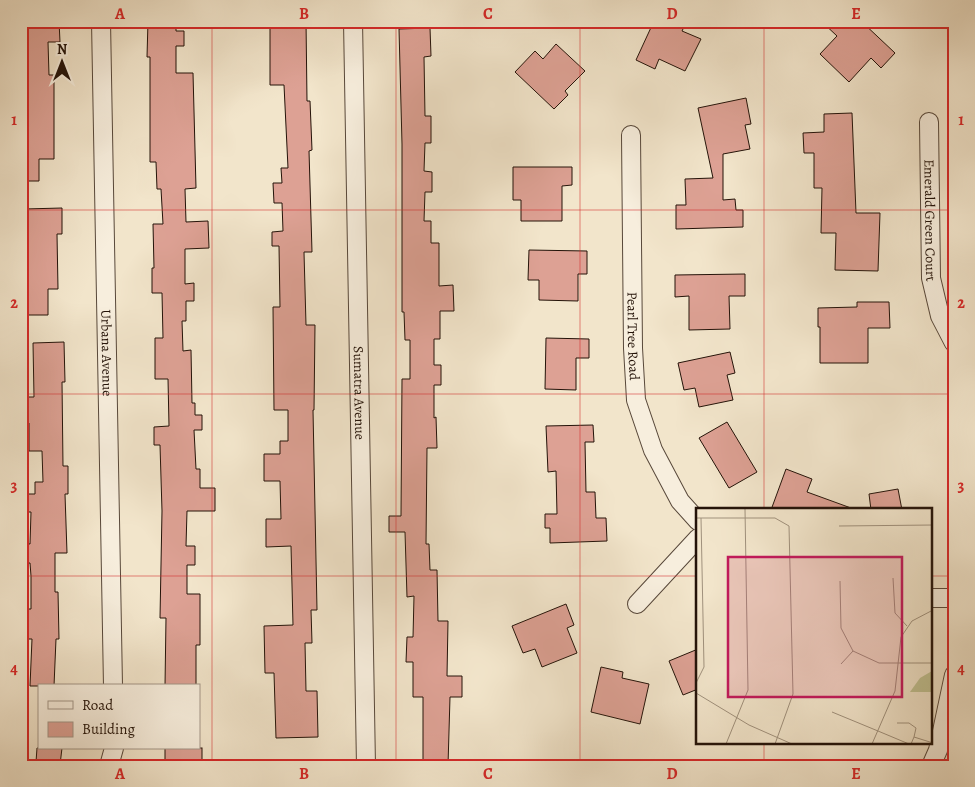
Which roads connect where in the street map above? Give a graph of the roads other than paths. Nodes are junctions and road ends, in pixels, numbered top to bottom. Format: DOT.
graph roads {
  1 [pos="101,21"];
  2 [pos="353,21"];
  3 [pos="929,122"];
  4 [pos="631,136"];
  5 [pos="954,342"];
  6 [pos="696,519"];
  7 [pos="696,540"];
  8 [pos="932,598"];
  9 [pos="954,598"];
  10 [pos="637,604"];
  11 [pos="954,675"];
  12 [pos="113,684"];
  13 [pos="113,750"];
  14 [pos="109,766"];
  15 [pos="366,766"];
  16 [pos="931,766"];
  1 -- 12 [label="street, Urbana Avenue"];
  2 -- 15 [label="street, Sumatra Avenue"];
  3 -- 5 [label="street, Emerald Green Court"];
  4 -- 6 [label="street, Pearl Tree Road"];
  7 -- 10 [label="street"];
  8 -- 9 [label="street"];
  11 -- 16 [label="street"];
  13 -- 14 [label="street"];
}
